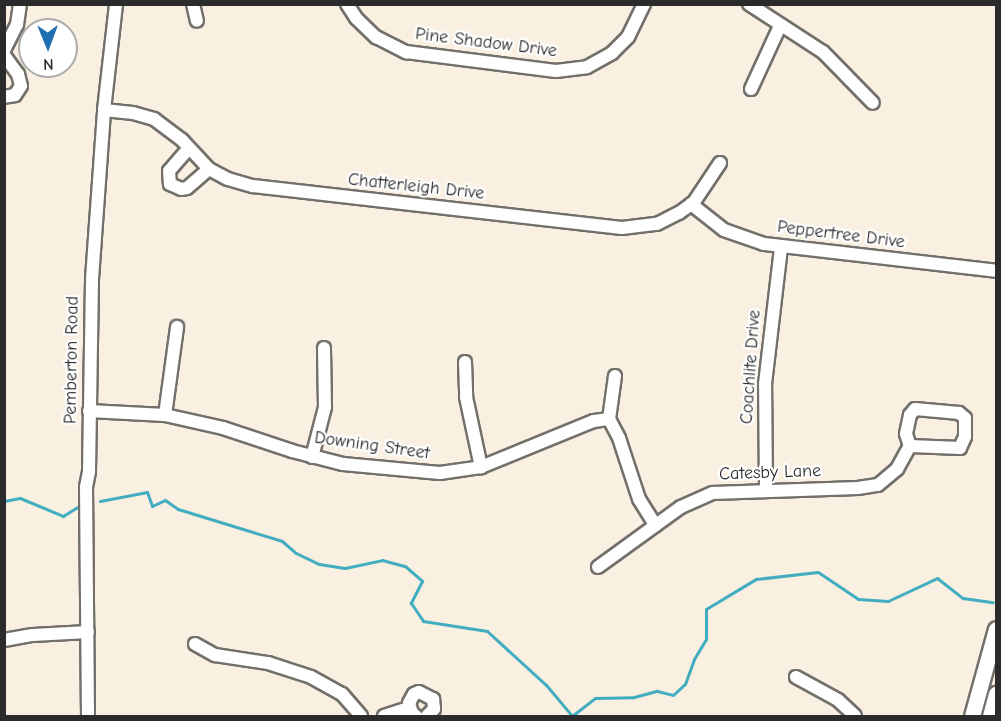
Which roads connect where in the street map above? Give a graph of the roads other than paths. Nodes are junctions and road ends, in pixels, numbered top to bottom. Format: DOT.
graph roads {
  1 [pos="20,4"];
  2 [pos="116,4"];
  3 [pos="193,4"];
  4 [pos="347,4"];
  5 [pos="644,4"];
  6 [pos="749,4"];
  7 [pos="197,21"];
  8 [pos="780,26"];
  9 [pos="4,50"];
  10 [pos="4,55"];
  11 [pos="751,89"];
  12 [pos="10,96"];
  13 [pos="873,103"];
  14 [pos="104,110"];
  15 [pos="189,148"];
  16 [pos="720,163"];
  17 [pos="209,169"];
  18 [pos="691,204"];
  19 [pos="780,246"];
  20 [pos="996,272"];
  21 [pos="177,327"];
  22 [pos="324,348"];
  23 [pos="465,362"];
  24 [pos="615,375"];
  25 [pos="89,411"];
  26 [pos="165,415"];
  27 [pos="609,419"];
  28 [pos="910,446"];
  29 [pos="312,457"];
  30 [pos="481,467"];
  31 [pos="765,490"];
  32 [pos="655,525"];
  33 [pos="598,567"];
  34 [pos="996,628"];
  35 [pos="88,633"];
  36 [pos="4,640"];
  37 [pos="195,644"];
  38 [pos="796,677"];
  39 [pos="996,694"];
  40 [pos="413,712"];
  41 [pos="88,717"];
  42 [pos="361,717"];
  43 [pos="384,717"];
  44 [pos="427,717"];
  45 [pos="855,717"];
  46 [pos="972,717"];
  47 [pos="990,717"];
  1 -- 9 [label="street"];
  2 -- 14 [label="street, Pemberton Road"];
  3 -- 7 [label="street"];
  4 -- 5 [label="street, Pine Shadow Drive"];
  6 -- 8 [label="street"];
  8 -- 11 [label="street"];
  8 -- 13 [label="street"];
  10 -- 12 [label="street"];
  14 -- 15 [label="street, Chatterleigh Drive"];
  14 -- 25 [label="street, Pemberton Road"];
  15 -- 17 [label="street, Chatterleigh Drive"];
  15 -- 17 [label="street"];
  16 -- 18 [label="street, Chatterleigh Drive"];
  17 -- 18 [label="street, Chatterleigh Drive"];
  18 -- 19 [label="street, Peppertree Drive"];
  19 -- 20 [label="street, Peppertree Drive"];
  19 -- 31 [label="street, Coachlite Drive"];
  21 -- 26 [label="street"];
  22 -- 29 [label="street"];
  23 -- 30 [label="street"];
  24 -- 27 [label="street"];
  25 -- 26 [label="street, Downing Street"];
  25 -- 35 [label="street, Pemberton Road"];
  26 -- 29 [label="street, Downing Street"];
  27 -- 30 [label="street, Downing Street"];
  27 -- 32 [label="street"];
  28 -- 28 [label="street"];
  28 -- 31 [label="street, Catesby Lane"];
  29 -- 30 [label="street, Downing Street"];
  31 -- 32 [label="street, Catesby Lane"];
  32 -- 33 [label="street, Catesby Lane"];
  34 -- 46 [label="main road"];
  35 -- 36 [label="street"];
  35 -- 41 [label="street, Pemberton Road"];
  37 -- 42 [label="street"];
  38 -- 45 [label="street"];
  39 -- 47 [label="main road"];
  40 -- 43 [label="street"];
  40 -- 44 [label="street"];
}
